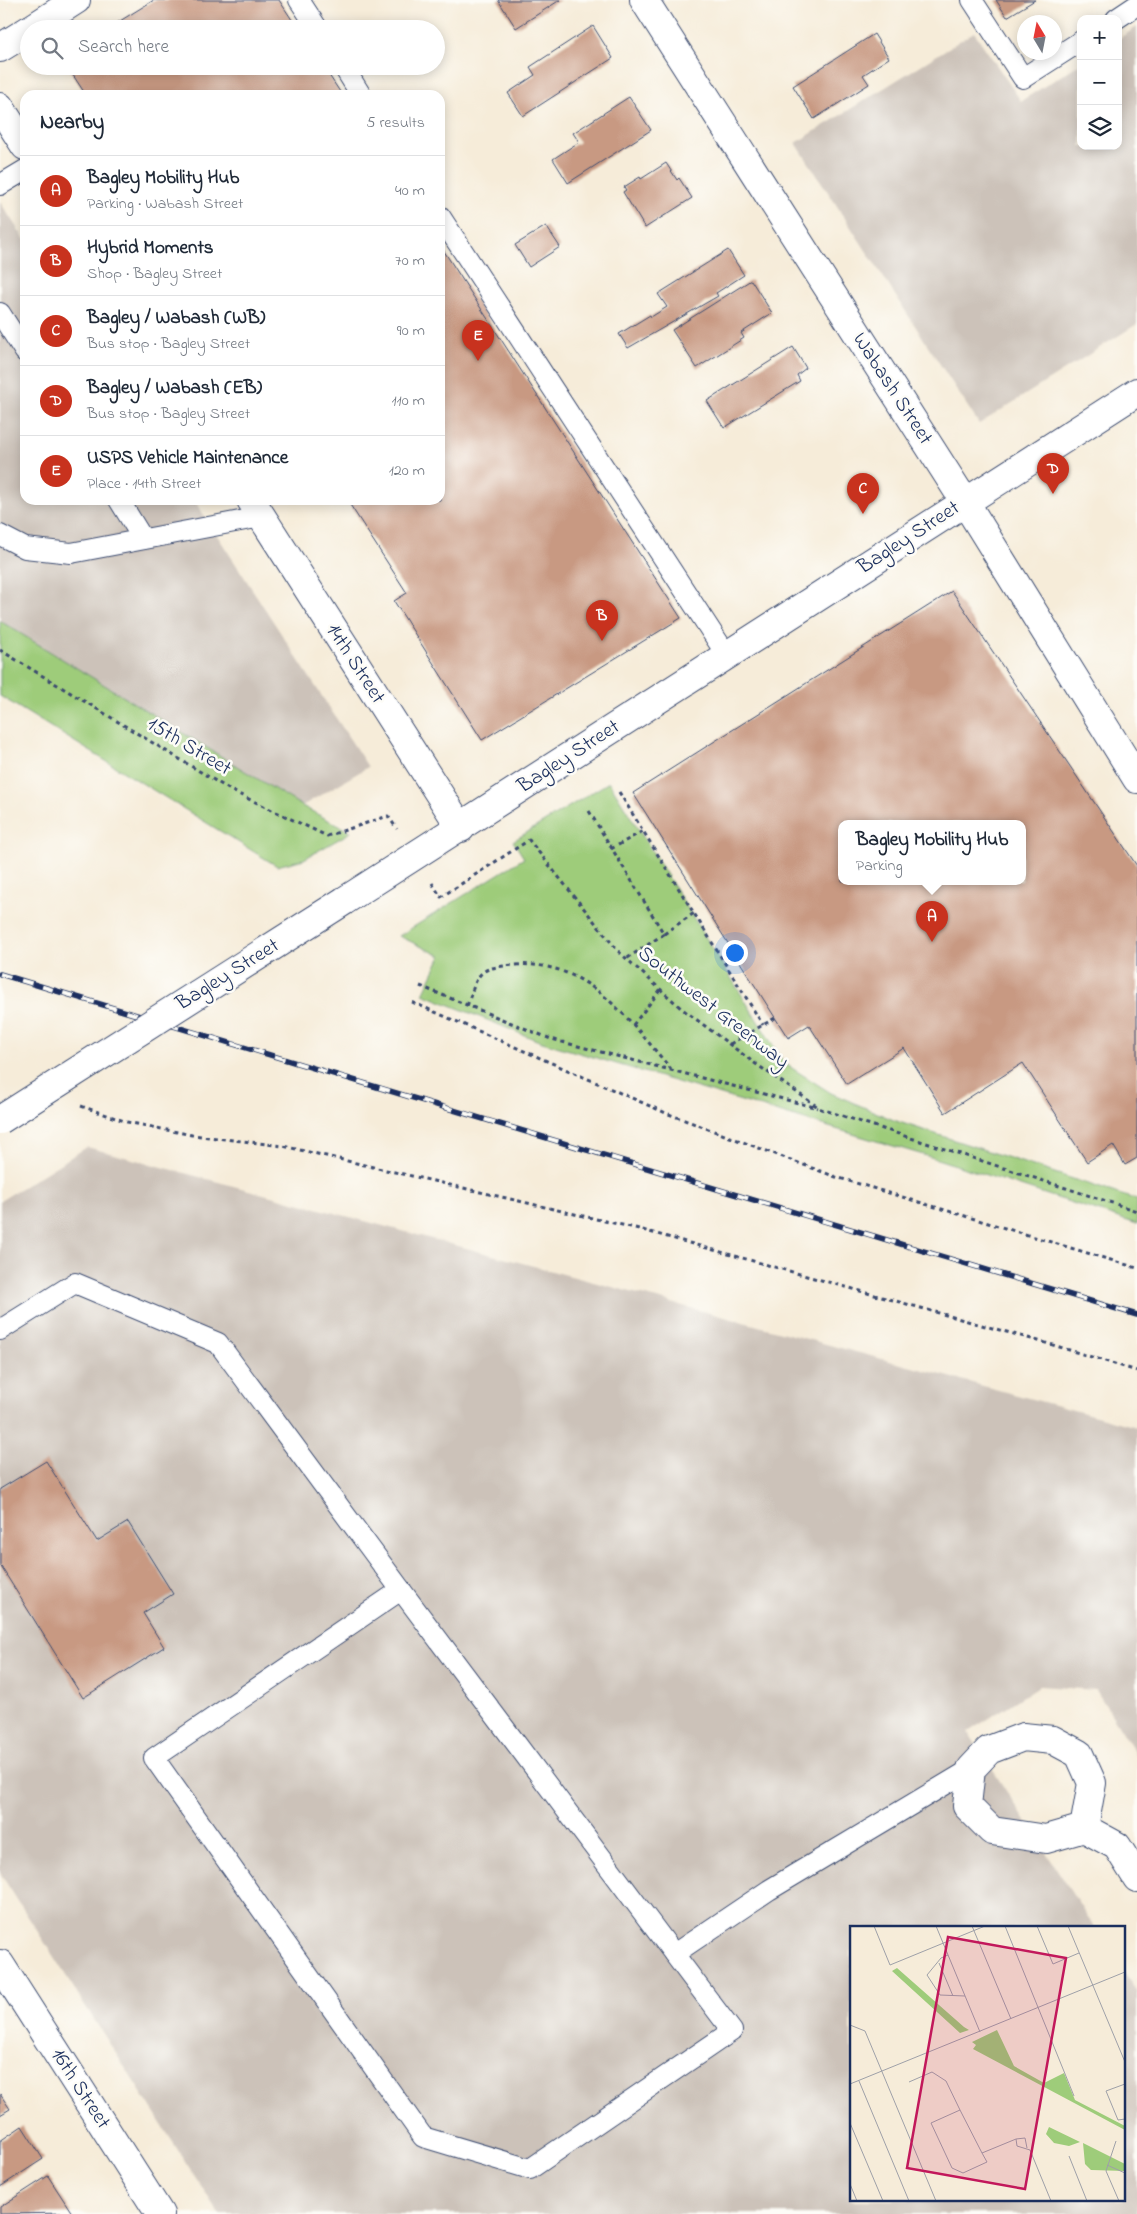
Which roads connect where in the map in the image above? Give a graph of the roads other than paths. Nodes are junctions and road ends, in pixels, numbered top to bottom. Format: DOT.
graph roads {
  1 [pos="76,0"];
  2 [pos="299,0"];
  3 [pos="644,0"];
  4 [pos="972,0"];
  5 [pos="1137,5"];
  6 [pos="1122,15"];
  7 [pos="44,20"];
  8 [pos="312,20"];
  9 [pos="20,35"];
  10 [pos="1077,44"];
  11 [pos="0,48"];
  12 [pos="349,75"];
  13 [pos="358,90"];
  14 [pos="0,107"];
  15 [pos="20,138"];
  16 [pos="20,173"];
  17 [pos="0,185"];
  18 [pos="445,224"];
  19 [pos="0,313"];
  20 [pos="20,344"];
  21 [pos="1137,392"];
  22 [pos="965,502"];
  23 [pos="122,505"];
  24 [pos="256,508"];
  25 [pos="0,534"];
  26 [pos="144,539"];
  27 [pos="726,654"];
  28 [pos="1137,779"];
  29 [pos="461,828"];
  30 [pos="0,1120"];
  31 [pos="0,1330"];
  32 [pos="401,1590"];
  33 [pos="971,1769"];
  34 [pos="1084,1828"];
  35 [pos="1137,1878"];
  36 [pos="674,1954"];
  37 [pos="0,1964"];
  38 [pos="160,2214"];
  1 -- 7 [label="street"];
  2 -- 8 [label="lane"];
  3 -- 22 [label="street, Wabash Street"];
  4 -- 10 [label="lane"];
  5 -- 6 [label="lane"];
  9 -- 11 [label="street"];
  12 -- 13 [label="lane"];
  14 -- 15 [label="street"];
  16 -- 17 [label="lane"];
  18 -- 27 [label="lane"];
  19 -- 20 [label="lane"];
  21 -- 22 [label="street, Bagley Street"];
  22 -- 27 [label="street, Bagley Street"];
  22 -- 28 [label="street, Wabash Street"];
  23 -- 26 [label="lane"];
  24 -- 26 [label="lane"];
  24 -- 29 [label="street, 14th Street"];
  25 -- 26 [label="lane"];
  27 -- 29 [label="street, Bagley Street"];
  29 -- 30 [label="street, Bagley Street, bridge"];
  31 -- 32 [label="lane"];
  32 -- 36 [label="lane"];
  32 -- 36 [label="lane"];
  33 -- 34 [label="street"];
  33 -- 34 [label="street"];
  33 -- 36 [label="lane"];
  34 -- 35 [label="street"];
  37 -- 38 [label="street, 16th Street"];
}
